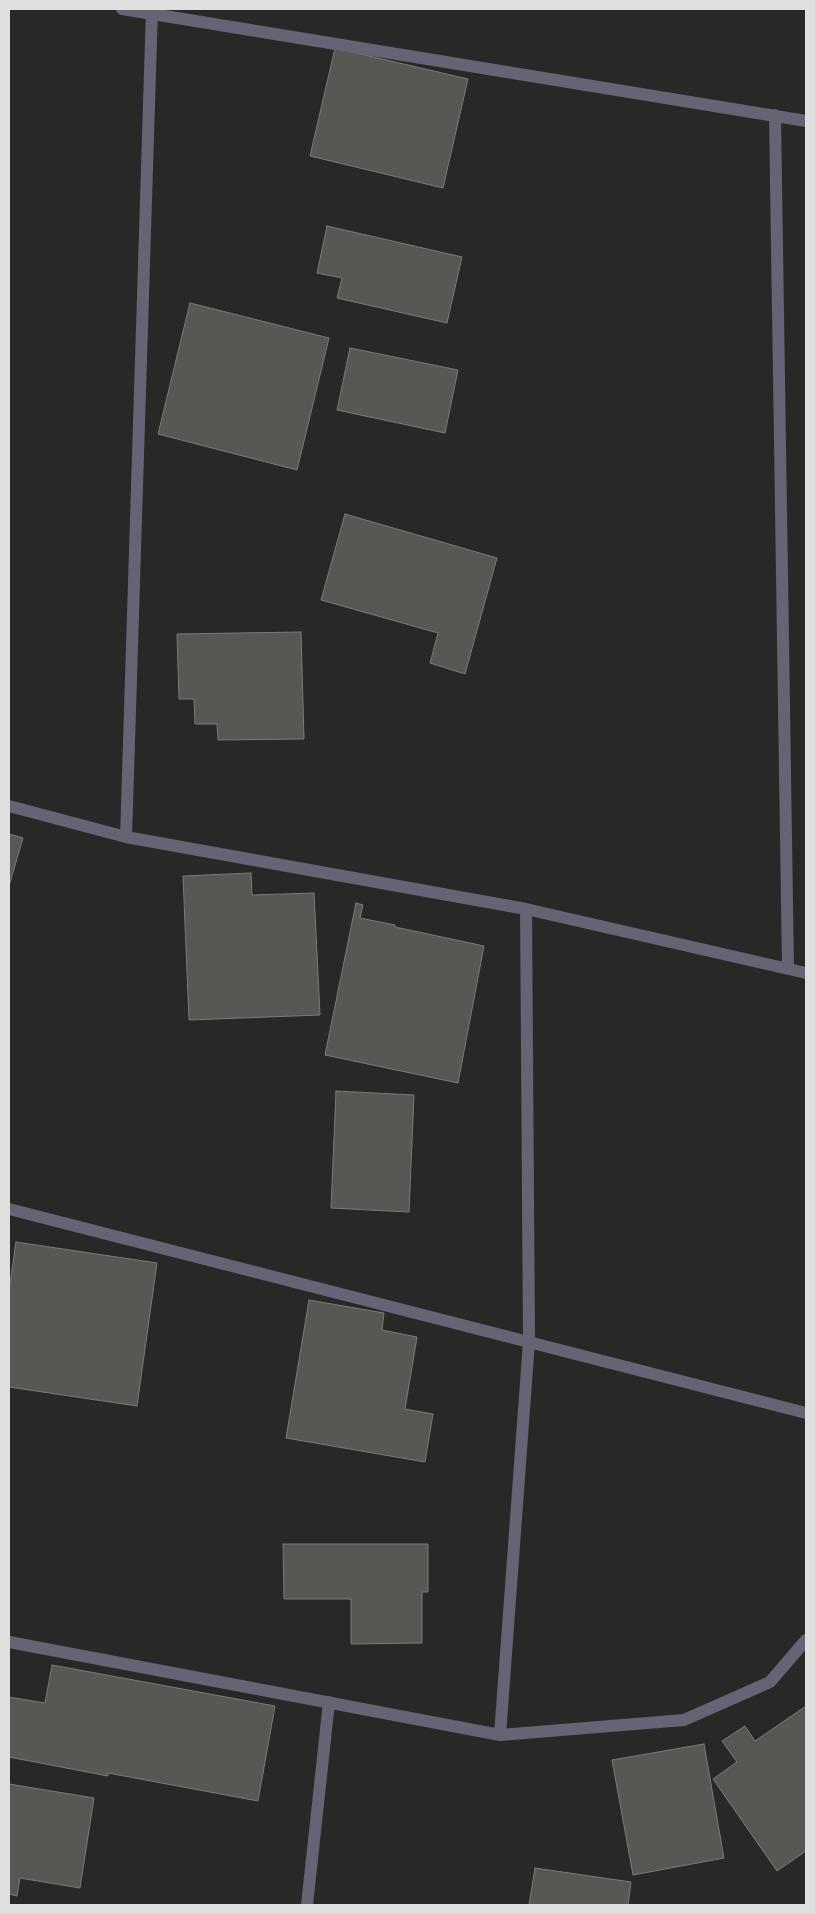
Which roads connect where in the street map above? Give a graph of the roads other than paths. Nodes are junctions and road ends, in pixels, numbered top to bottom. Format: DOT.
graph roads {
  1 [pos="122,9"];
  2 [pos="152,12"];
  3 [pos="776,115"];
  4 [pos="806,121"];
  5 [pos="9,806"];
  6 [pos="126,837"];
  7 [pos="526,909"];
  8 [pos="788,969"];
  9 [pos="806,974"];
  10 [pos="9,1209"];
  11 [pos="529,1342"];
  12 [pos="806,1413"];
  13 [pos="806,1640"];
  14 [pos="9,1642"];
  15 [pos="329,1702"];
  16 [pos="500,1735"];
  17 [pos="306,1905"];
  1 -- 2 [label="street"];
  2 -- 3 [label="street"];
  2 -- 6 [label="street"];
  3 -- 4 [label="street"];
  3 -- 8 [label="street"];
  5 -- 6 [label="street"];
  6 -- 7 [label="street"];
  7 -- 8 [label="street"];
  7 -- 11 [label="street"];
  8 -- 9 [label="street"];
  10 -- 11 [label="street"];
  11 -- 12 [label="street"];
  11 -- 16 [label="street"];
  13 -- 16 [label="street"];
  14 -- 15 [label="street"];
  15 -- 16 [label="street"];
  15 -- 17 [label="street"];
}
